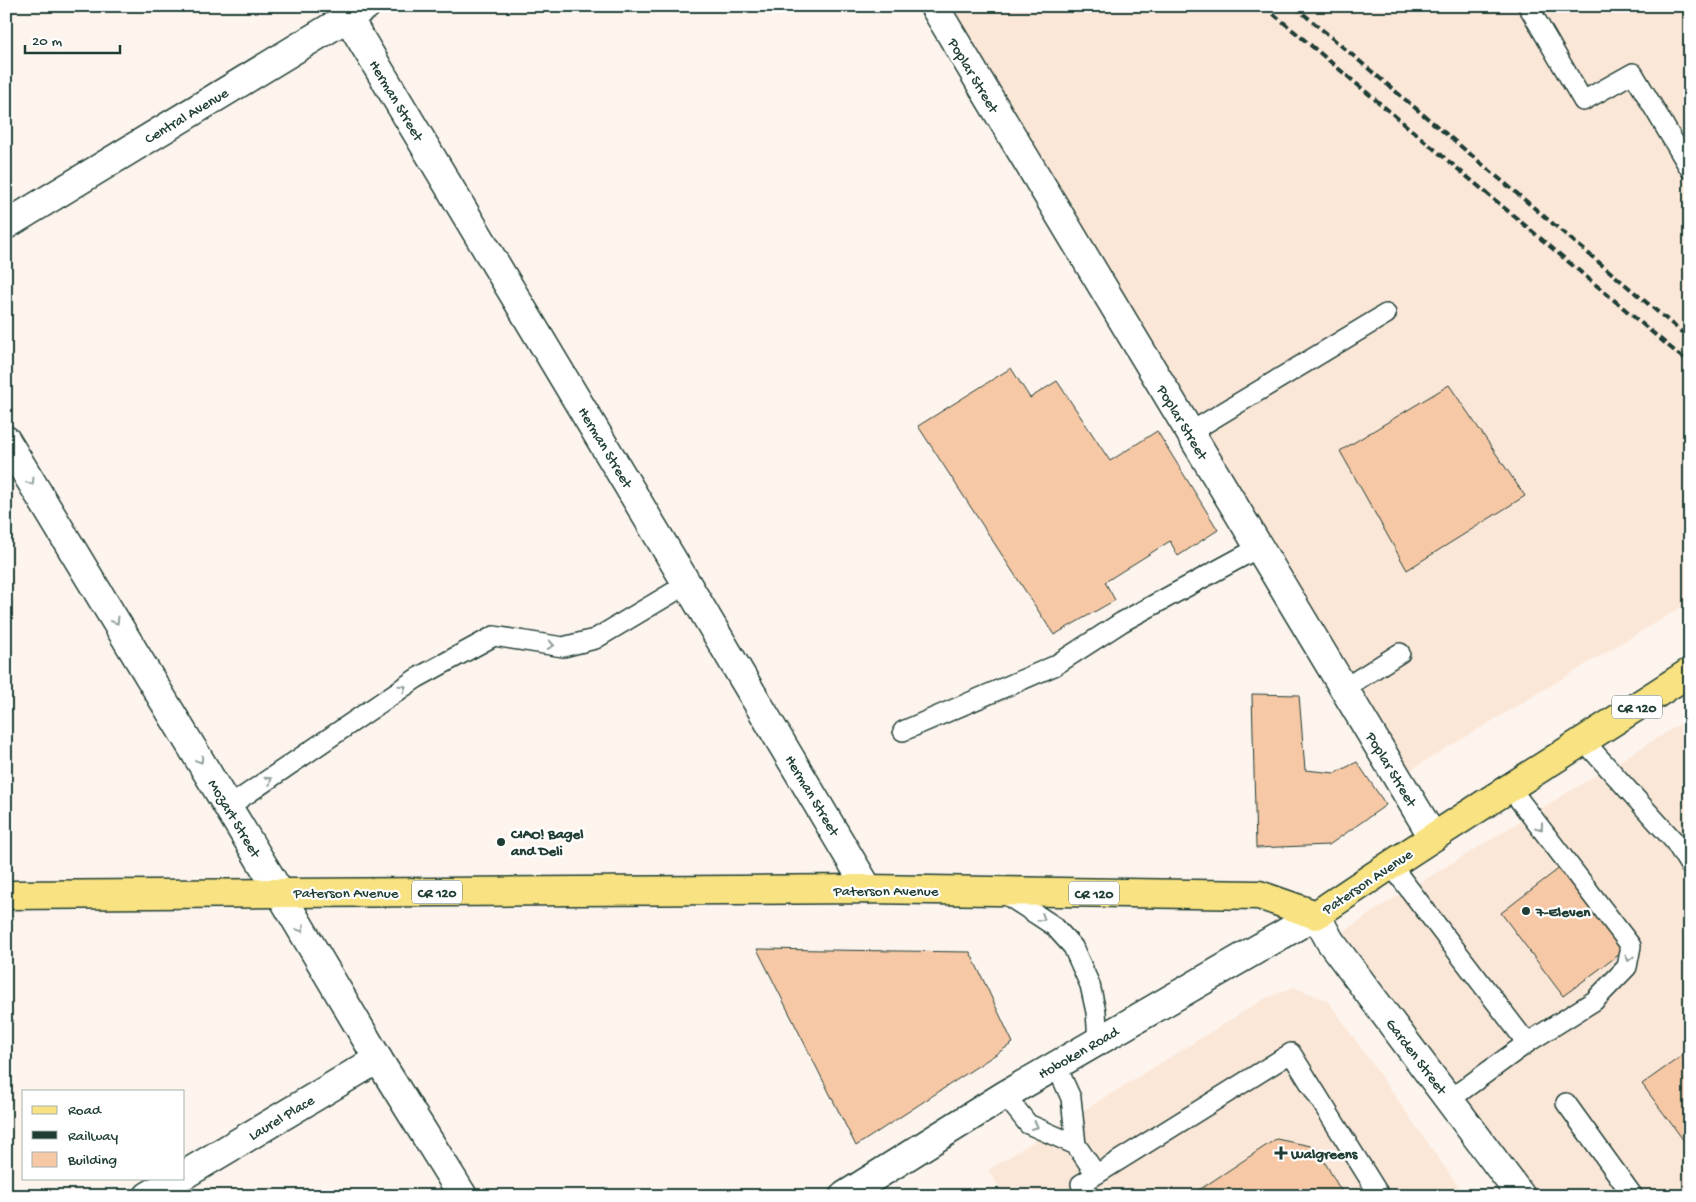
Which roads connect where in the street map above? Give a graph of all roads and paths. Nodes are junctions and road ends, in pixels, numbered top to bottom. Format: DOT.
graph roads {
  1 [pos="934,6"];
  2 [pos="1528,6"];
  3 [pos="352,10"];
  4 [pos="1690,169"];
  5 [pos="6,225"];
  6 [pos="1386,314"];
  7 [pos="1189,432"];
  8 [pos="6,440"];
  9 [pos="1258,548"];
  10 [pos="688,584"];
  11 [pos="1400,653"];
  12 [pos="1690,672"];
  13 [pos="1343,690"];
  14 [pos="903,731"];
  15 [pos="1584,741"];
  16 [pos="1510,788"];
  17 [pos="228,807"];
  18 [pos="1433,837"];
  19 [pos="1390,864"];
  20 [pos="1690,866"];
  21 [pos="868,890"];
  22 [pos="1001,892"];
  23 [pos="280,893"];
  24 [pos="6,895"];
  25 [pos="1316,915"];
  26 [pos="1098,1041"];
  27 [pos="1527,1043"];
  28 [pos="378,1059"];
  29 [pos="1056,1065"];
  30 [pos="1005,1095"];
  31 [pos="1449,1100"];
  32 [pos="1566,1103"];
  33 [pos="1076,1144"];
  34 [pos="185,1174"];
  35 [pos="1096,1174"];
  36 [pos="175,1180"];
  37 [pos="874,1188"];
  38 [pos="148,1196"];
  39 [pos="463,1196"];
  40 [pos="844,1196"];
  41 [pos="1089,1196"];
  42 [pos="1380,1196"];
  43 [pos="1521,1196"];
  44 [pos="1633,1196"];
  1 -- 7 [label="street, Poplar Street"];
  2 -- 4 [label="lane"];
  3 -- 5 [label="street, Central Avenue"];
  3 -- 10 [label="street, Herman Street"];
  6 -- 7 [label="lane"];
  7 -- 9 [label="street, Poplar Street"];
  8 -- 17 [label="street, Mozart Street, one-way"];
  9 -- 13 [label="street, Poplar Street"];
  9 -- 14 [label="lane"];
  17 -- 10 [label="lane, one-way"];
  10 -- 21 [label="street, Herman Street"];
  11 -- 13 [label="lane"];
  12 -- 15 [label="main road, Paterson Avenue / CR 120"];
  13 -- 18 [label="street, Poplar Street"];
  15 -- 16 [label="main road, Paterson Avenue / CR 120"];
  15 -- 20 [label="lane"];
  16 -- 18 [label="main road, Paterson Avenue / CR 120"];
  16 -- 27 [label="lane, one-way"];
  17 -- 23 [label="street, Mozart Street"];
  18 -- 19 [label="main road, Paterson Avenue / CR 120"];
  19 -- 25 [label="main road, Paterson Avenue / CR 120"];
  19 -- 27 [label="lane"];
  21 -- 22 [label="main road, Paterson Avenue / CR 120"];
  21 -- 23 [label="main road, Paterson Avenue / CR 120"];
  22 -- 25 [label="main road, Paterson Avenue / CR 120"];
  22 -- 26 [label="lane, one-way"];
  23 -- 24 [label="main road, Paterson Avenue / CR 120"];
  23 -- 28 [label="street, Mozart Street, one-way"];
  25 -- 26 [label="street, Hoboken Road"];
  25 -- 31 [label="street, Garden Street"];
  26 -- 29 [label="street, Hoboken Road"];
  27 -- 31 [label="lane"];
  28 -- 34 [label="street, Laurel Place"];
  28 -- 39 [label="street, Mozart Street"];
  29 -- 30 [label="street, Hoboken Road"];
  29 -- 33 [label="lane"];
  30 -- 33 [label="lane, one-way"];
  30 -- 37 [label="street, Hoboken Road"];
  31 -- 43 [label="street, Garden Street"];
  32 -- 44 [label="lane"];
  33 -- 35 [label="lane"];
  35 -- 41 [label="lane"];
  35 -- 42 [label="lane"];
  36 -- 38 [label="street"];
  37 -- 40 [label="street, Hoboken Road"];
}
